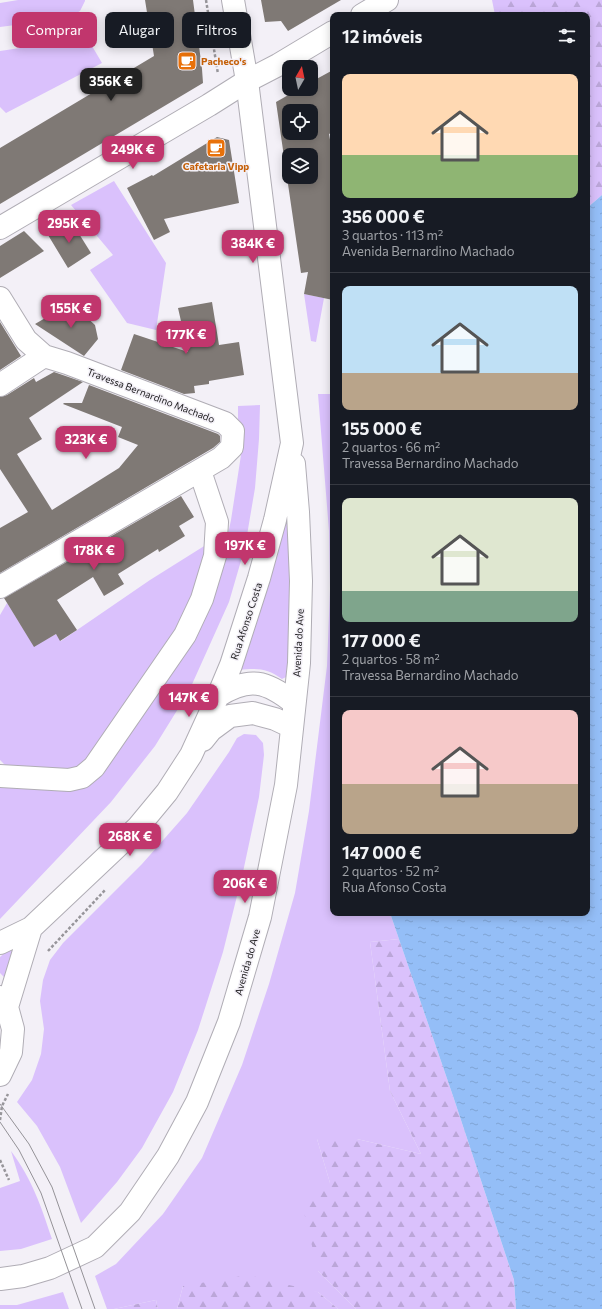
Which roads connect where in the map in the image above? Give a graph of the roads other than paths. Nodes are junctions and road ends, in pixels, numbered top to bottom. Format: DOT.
graph roads {
  1 [pos="233,0"];
  2 [pos="387,0"];
  3 [pos="367,12"];
  4 [pos="330,34"];
  5 [pos="247,81"];
  6 [pos="0,228"];
  7 [pos="0,298"];
  8 [pos="44,356"];
  9 [pos="0,385"];
  10 [pos="292,442"];
  11 [pos="200,471"];
  12 [pos="0,587"];
  13 [pos="218,696"];
  14 [pos="294,703"];
  15 [pos="292,727"];
  16 [pos="191,755"];
  17 [pos="0,776"];
  18 [pos="31,928"];
  19 [pos="0,943"];
  20 [pos="3,1002"];
  21 [pos="5,1082"];
  22 [pos="0,1279"];
  1 -- 5 [label="street, Rua Afonso Costa"];
  2 -- 3 [label="street"];
  4 -- 5 [label="street"];
  5 -- 6 [label="street"];
  5 -- 10 [label="street, Rua Afonso Costa"];
  7 -- 8 [label="street, Travessa Bernardino Machado"];
  8 -- 9 [label="street"];
  8 -- 11 [label="street, Travessa Bernardino Machado"];
  10 -- 13 [label="street, Rua Afonso Costa"];
  10 -- 14 [label="street, Avenida do Ave"];
  11 -- 12 [label="street, Travessa Bernardino Machado"];
  11 -- 17 [label="street"];
  13 -- 14 [label="street"];
  13 -- 16 [label="street, Rua Afonso Costa"];
  14 -- 15 [label="street, Avenida do Ave"];
  15 -- 16 [label="street"];
  15 -- 22 [label="street, Avenida do Ave"];
  16 -- 18 [label="street, Rua Afonso Costa"];
  18 -- 19 [label="street, Rua Afonso Costa"];
  18 -- 20 [label="street, Rua Afonso Costa"];
  20 -- 21 [label="street"];
}
